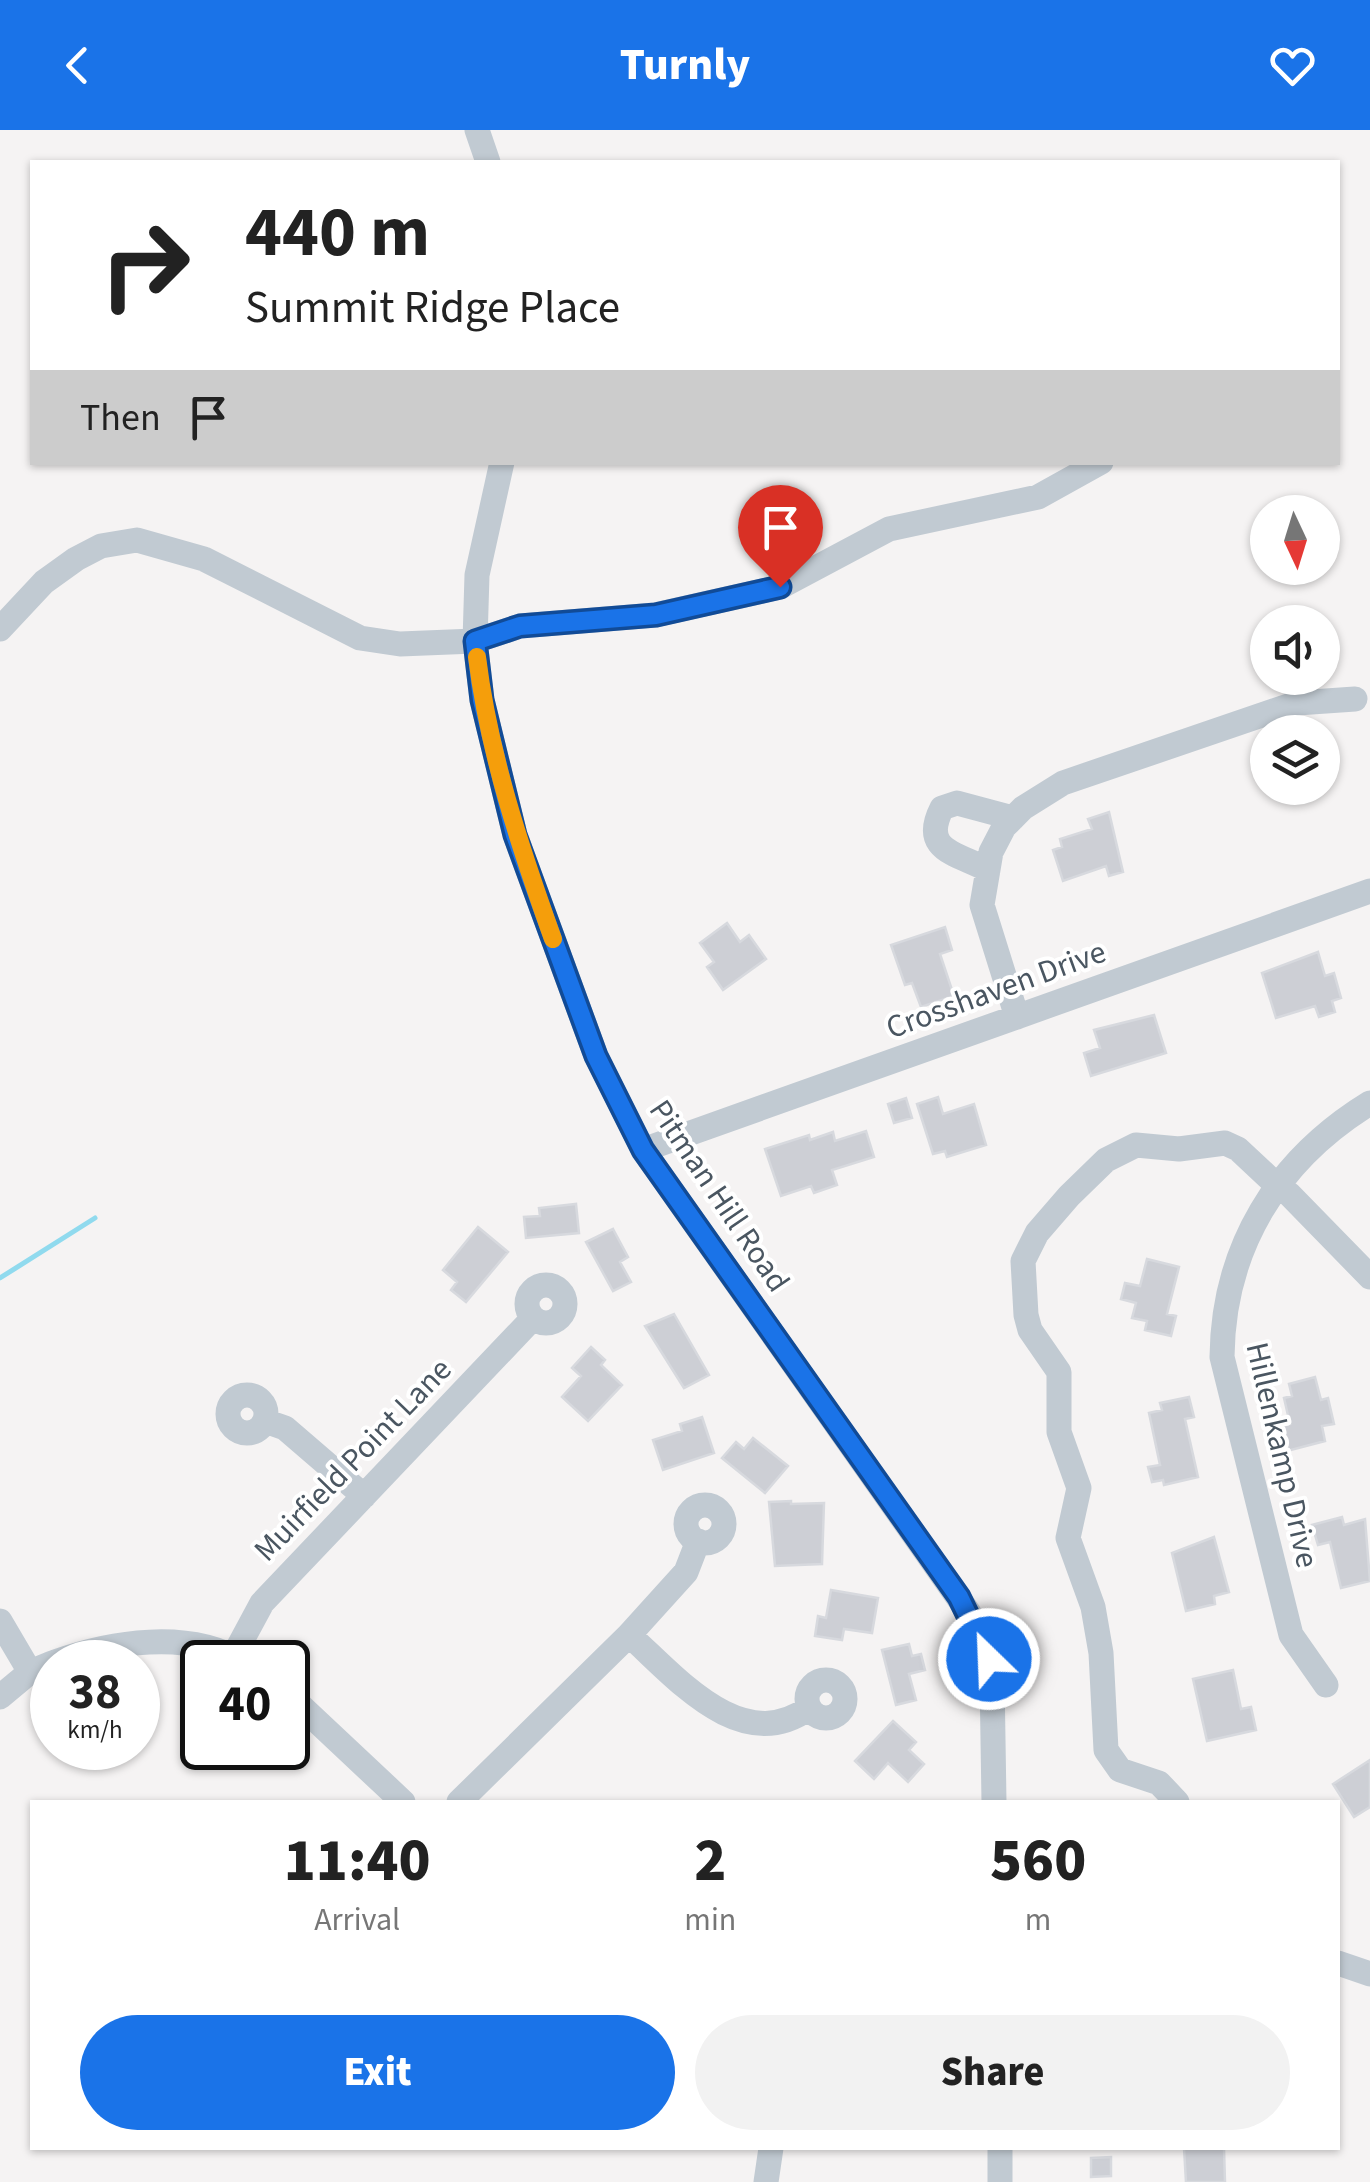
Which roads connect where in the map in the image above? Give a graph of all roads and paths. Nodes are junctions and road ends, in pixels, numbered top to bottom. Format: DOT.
graph roads {
  1 [pos="477,130"];
  2 [pos="487,160"];
  3 [pos="501,465"];
  4 [pos="1096,465"];
  5 [pos="0,629"];
  6 [pos="475,641"];
  7 [pos="1354,698"];
  8 [pos="1012,818"];
  9 [pos="988,870"];
  10 [pos="1370,890"];
  11 [pos="1017,1017"];
  12 [pos="1370,1103"];
  13 [pos="643,1150"];
  14 [pos="1370,1277"];
  15 [pos="533,1318"];
  16 [pos="265,1421"];
  17 [pos="364,1496"];
  18 [pos="698,1541"];
  19 [pos="0,1621"];
  20 [pos="629,1635"];
  21 [pos="246,1640"];
  22 [pos="30,1650"];
  23 [pos="30,1677"];
  24 [pos="1326,1685"];
  25 [pos="0,1697"];
  26 [pos="809,1708"];
  27 [pos="310,1714"];
  28 [pos="402,1800"];
  29 [pos="462,1800"];
  30 [pos="994,1800"];
  31 [pos="1175,1800"];
  32 [pos="1340,1964"];
  33 [pos="1370,1974"];
  34 [pos="771,2150"];
  35 [pos="1000,2150"];
  36 [pos="766,2182"];
  37 [pos="1000,2182"];
  1 -- 2 [label="street"];
  3 -- 6 [label="street, Pitman Hill Road"];
  4 -- 6 [label="street"];
  5 -- 6 [label="street"];
  6 -- 13 [label="street, Pitman Hill Road"];
  7 -- 8 [label="street"];
  8 -- 9 [label="street"];
  8 -- 9 [label="street"];
  9 -- 11 [label="street"];
  10 -- 11 [label="street, Crosshaven Drive"];
  11 -- 13 [label="street, Crosshaven Drive"];
  12 -- 24 [label="street, Hillenkamp Drive"];
  13 -- 30 [label="street, Pitman Hill Road"];
  14 -- 31 [label="street"];
  15 -- 17 [label="street, Muirfield Point Lane"];
  16 -- 17 [label="street"];
  17 -- 21 [label="street, Muirfield Point Lane"];
  18 -- 20 [label="street"];
  19 -- 22 [label="street"];
  20 -- 26 [label="street"];
  20 -- 29 [label="street"];
  23 -- 25 [label="street"];
  27 -- 28 [label="street"];
  32 -- 33 [label="street"];
  34 -- 36 [label="street"];
  35 -- 37 [label="street"];
}
